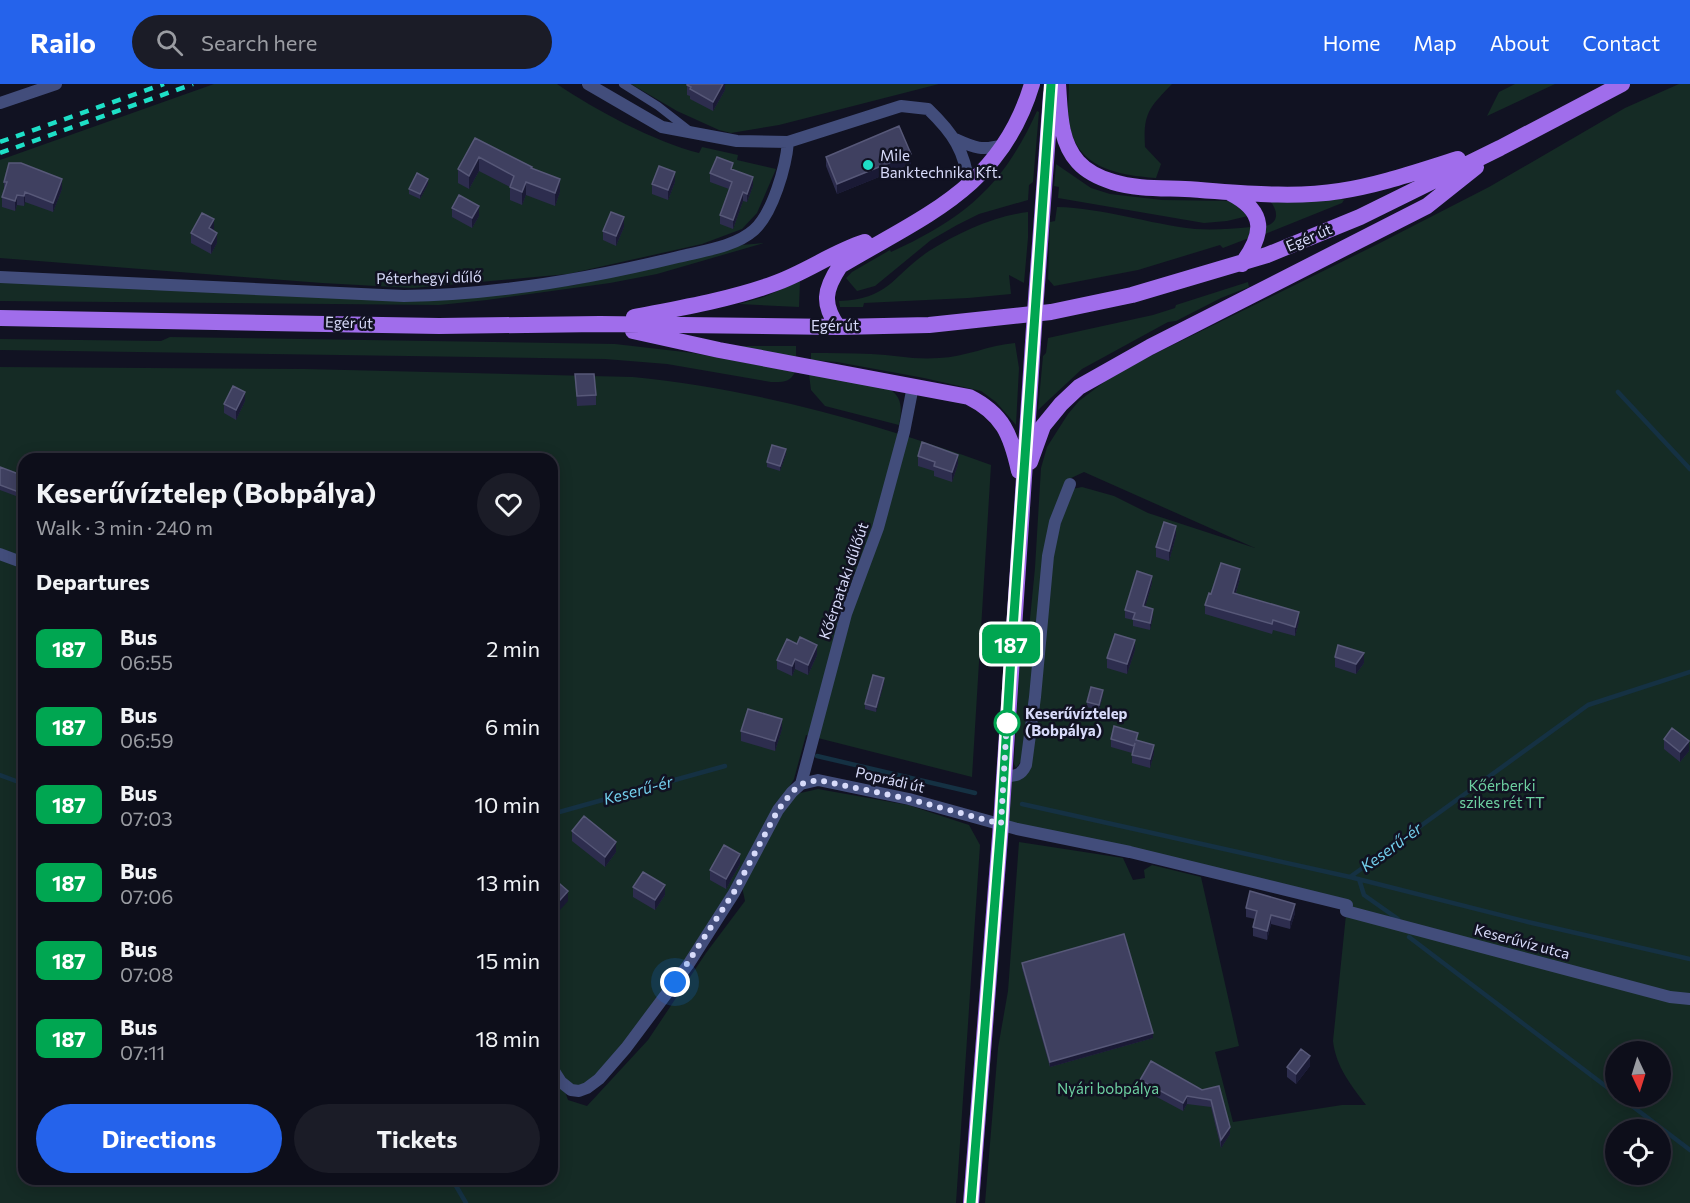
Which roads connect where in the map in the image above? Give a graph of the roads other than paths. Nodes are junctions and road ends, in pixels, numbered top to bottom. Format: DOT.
graph roads {
  1 [pos="56,84"];
  2 [pos="588,84"];
  3 [pos="622,84"];
  4 [pos="1032,84"];
  5 [pos="1051,84"];
  6 [pos="1059,84"];
  7 [pos="1622,84"];
  8 [pos="0,103"];
  9 [pos="694,134"];
  10 [pos="955,139"];
  11 [pos="788,142"];
  12 [pos="1003,145"];
  13 [pos="1500,148"];
  14 [pos="969,186"];
  15 [pos="1227,192"];
  16 [pos="897,232"];
  17 [pos="1242,264"];
  18 [pos="0,277"];
  19 [pos="0,318"];
  20 [pos="600,324"];
  21 [pos="838,327"];
  22 [pos="913,386"];
  23 [pos="1070,484"];
  24 [pos="1023,486"];
  25 [pos="0,554"];
  26 [pos="18,561"];
  27 [pos="1004,776"];
  28 [pos="801,784"];
  29 [pos="1001,824"];
  30 [pos="1346,910"];
  31 [pos="1690,999"];
  32 [pos="558,1077"];
  33 [pos="971,1203"];
  1 -- 8 [label="street"];
  2 -- 9 [label="street"];
  3 -- 9 [label="lane"];
  4 -- 12 [label="main road"];
  5 -- 24 [label="main road, bridge"];
  6 -- 15 [label="main road"];
  7 -- 13 [label="main road, Egér út"];
  9 -- 11 [label="street"];
  10 -- 11 [label="street"];
  10 -- 12 [label="street"];
  10 -- 14 [label="street"];
  11 -- 18 [label="street, Péterhegyi dűlő"];
  12 -- 14 [label="main road"];
  13 -- 15 [label="main road"];
  13 -- 17 [label="main road, Egér út"];
  13 -- 24 [label="main road"];
  14 -- 16 [label="main road"];
  15 -- 17 [label="main road"];
  16 -- 20 [label="main road"];
  16 -- 21 [label="main road"];
  17 -- 21 [label="main road, Egér út"];
  19 -- 20 [label="main road, Egér út"];
  20 -- 21 [label="main road, Egér út"];
  20 -- 22 [label="main road"];
  22 -- 24 [label="main road"];
  22 -- 28 [label="street, Kőérpataki dűlőút"];
  23 -- 27 [label="street"];
  24 -- 27 [label="main road"];
  25 -- 26 [label="street"];
  27 -- 29 [label="main road"];
  28 -- 29 [label="street, Poprádi út"];
  28 -- 32 [label="street"];
  29 -- 30 [label="street, Poprádi út"];
  29 -- 33 [label="main road"];
  30 -- 31 [label="street, Keserűvíz utca"];
}
